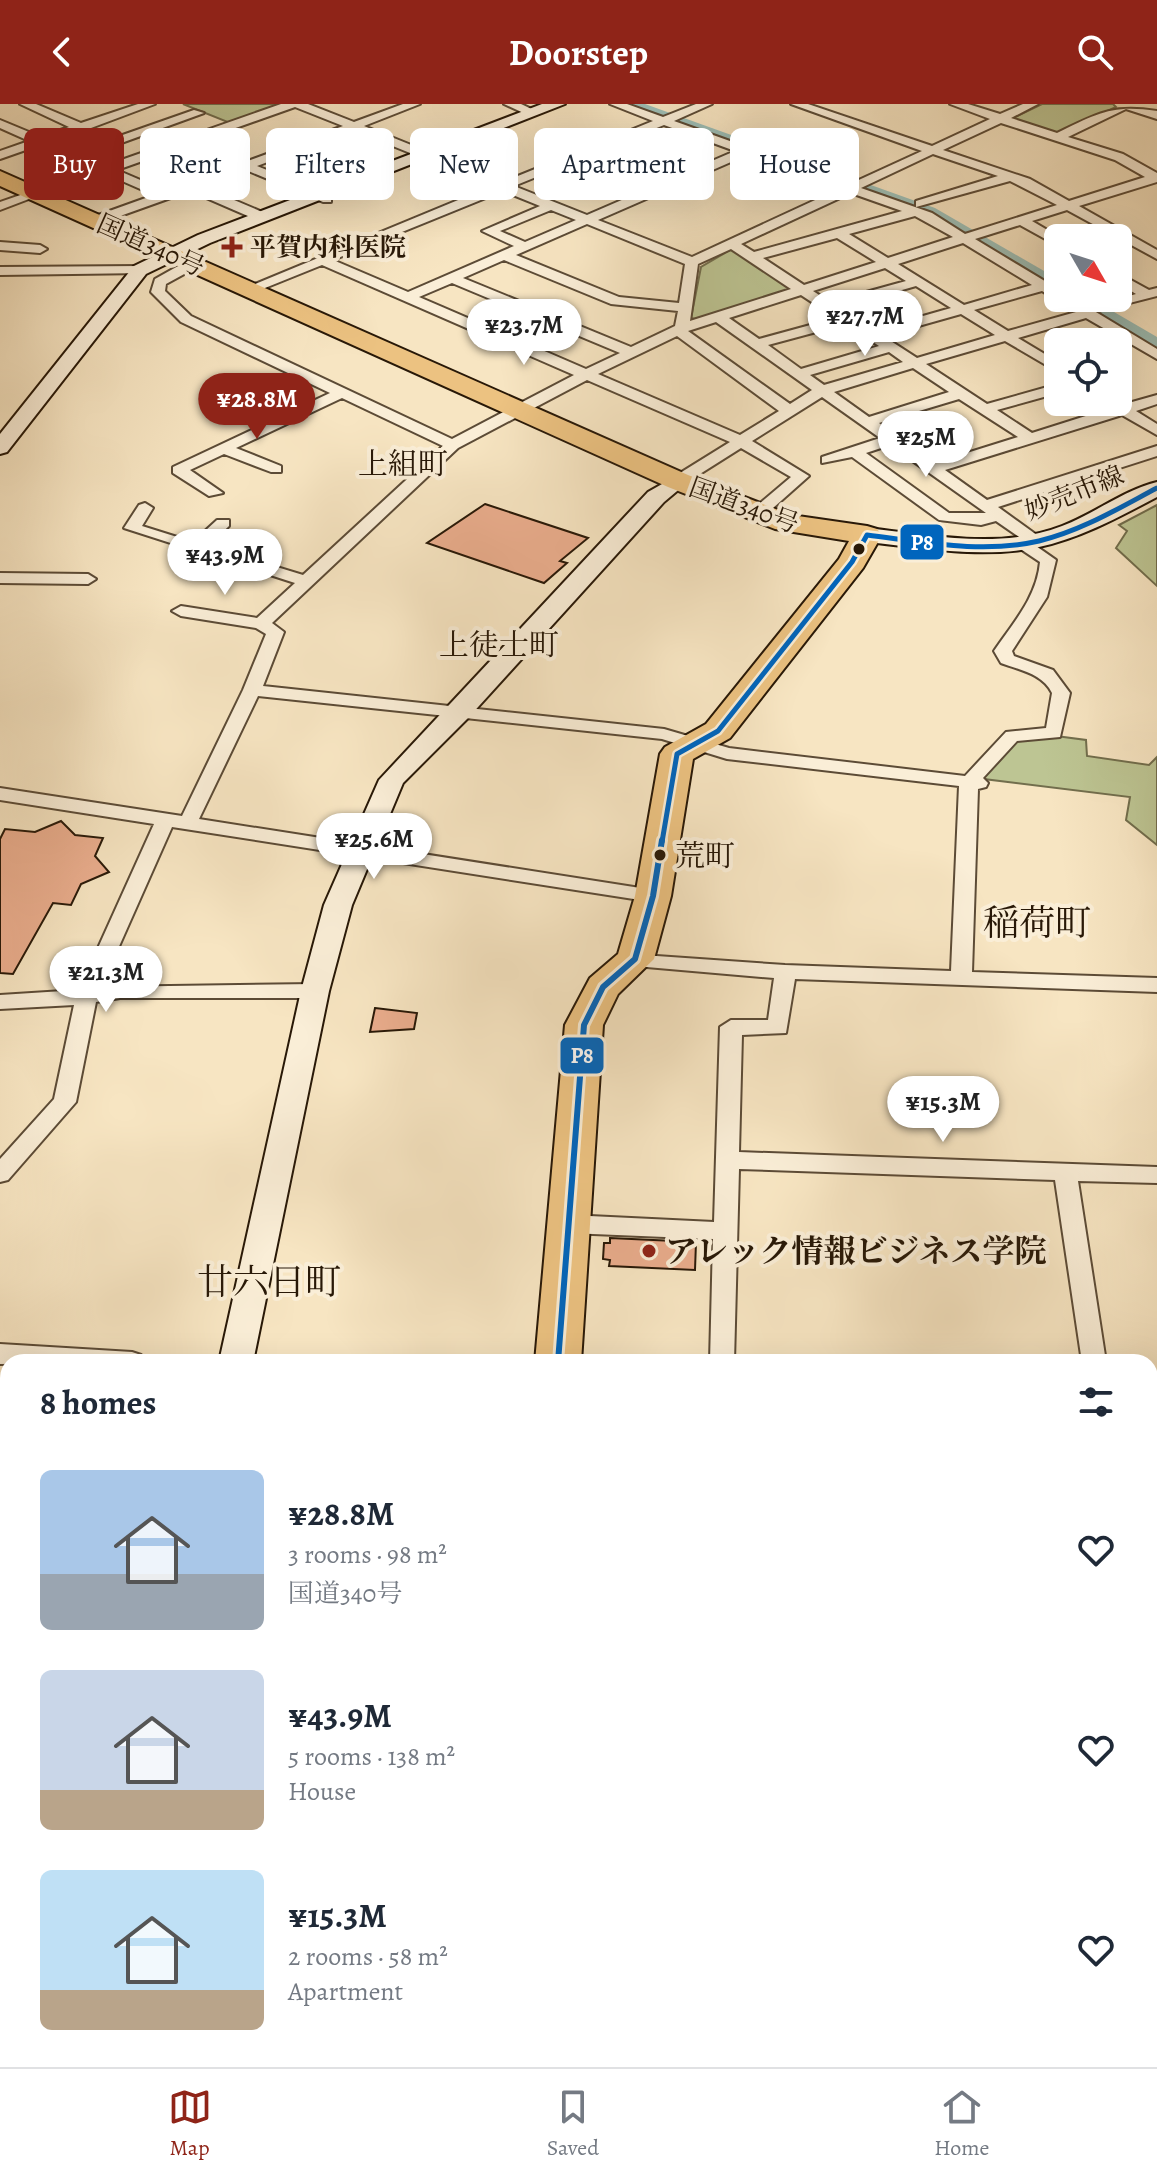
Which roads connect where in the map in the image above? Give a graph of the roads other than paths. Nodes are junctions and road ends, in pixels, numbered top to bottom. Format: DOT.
graph roads {
  1 [pos="26,104"];
  2 [pos="145,104"];
  3 [pos="177,104"];
  4 [pos="295,104"];
  5 [pos="414,104"];
  6 [pos="510,104"];
  7 [pos="557,104"];
  8 [pos="575,104"];
  9 [pos="616,104"];
  10 [pos="640,104"];
  11 [pos="706,104"];
  12 [pos="956,104"];
  13 [pos="1032,104"];
  14 [pos="808,105"];
  15 [pos="1123,105"];
  16 [pos="198,113"];
  17 [pos="534,113"];
  18 [pos="1157,115"];
  19 [pos="670,119"];
  20 [pos="1000,119"];
  21 [pos="0,124"];
  22 [pos="230,126"];
  23 [pos="352,126"];
  24 [pos="79,127"];
  25 [pos="498,128"];
  26 [pos="508,128"];
  27 [pos="24,134"];
  28 [pos="1058,137"];
  29 [pos="730,141"];
  30 [pos="730,144"];
  31 [pos="24,147"];
  32 [pos="410,150"];
  33 [pos="933,151"];
  34 [pos="0,155"];
  35 [pos="730,158"];
  36 [pos="124,163"];
  37 [pos="250,163"];
  38 [pos="1009,177"];
  39 [pos="1157,177"];
  40 [pos="0,178"];
  41 [pos="518,181"];
  42 [pos="859,185"];
  43 [pos="859,187"];
  44 [pos="24,189"];
  45 [pos="518,193"];
  46 [pos="24,198"];
  47 [pos="49,200"];
  48 [pos="152,200"];
  49 [pos="223,200"];
  50 [pos="313,200"];
  51 [pos="315,200"];
  52 [pos="470,200"];
  53 [pos="826,200"];
  54 [pos="0,206"];
  55 [pos="550,206"];
  56 [pos="1069,206"];
  57 [pos="918,208"];
  58 [pos="262,217"];
  59 [pos="585,220"];
  60 [pos="95,221"];
  61 [pos="1023,221"];
  62 [pos="1101,224"];
  63 [pos="838,233"];
  64 [pos="1157,233"];
  65 [pos="1044,234"];
  66 [pos="973,237"];
  67 [pos="1132,241"];
  68 [pos="732,244"];
  69 [pos="0,246"];
  70 [pos="524,246"];
  71 [pos="40,249"];
  72 [pos="503,255"];
  73 [pos="1157,255"];
  74 [pos="752,257"];
  75 [pos="182,260"];
  76 [pos="322,260"];
  77 [pos="692,262"];
  78 [pos="891,263"];
  79 [pos="140,270"];
  80 [pos="0,271"];
  81 [pos="451,278"];
  82 [pos="1044,280"];
  83 [pos="920,281"];
  84 [pos="1132,284"];
  85 [pos="1044,286"];
  86 [pos="250,289"];
  87 [pos="805,290"];
  88 [pos="1152,293"];
  89 [pos="408,297"];
  90 [pos="1132,299"];
  91 [pos="829,306"];
  92 [pos="685,308"];
  93 [pos="963,308"];
  94 [pos="1070,312"];
  95 [pos="1097,312"];
  96 [pos="1110,312"];
  97 [pos="720,318"];
  98 [pos="849,319"];
  99 [pos="680,329"];
  100 [pos="873,335"];
  101 [pos="1007,337"];
  102 [pos="1157,340"];
  103 [pos="756,344"];
  104 [pos="892,347"];
  105 [pos="630,352"];
  106 [pos="1157,355"];
  107 [pos="1044,359"];
  108 [pos="915,363"];
  109 [pos="587,373"];
  110 [pos="799,374"];
  111 [pos="823,390"];
  112 [pos="1044,392"];
  113 [pos="962,393"];
  114 [pos="339,394"];
  115 [pos="1157,399"];
  116 [pos="1132,403"];
  117 [pos="517,408"];
  118 [pos="986,409"];
  119 [pos="789,411"];
  120 [pos="1132,414"];
  121 [pos="1092,416"];
  122 [pos="868,422"];
  123 [pos="1157,429"];
  124 [pos="893,439"];
  125 [pos="1031,439"];
  126 [pos="740,441"];
  127 [pos="453,445"];
  128 [pos="0,448"];
  129 [pos="224,449"];
  130 [pos="854,451"];
  131 [pos="1157,451"];
  132 [pos="827,460"];
  133 [pos="936,468"];
  134 [pos="276,469"];
  135 [pos="678,481"];
  136 [pos="1157,488"];
  137 [pos="215,493"];
  138 [pos="145,508"];
  139 [pos="994,510"];
  140 [pos="758,513"];
  141 [pos="223,523"];
  142 [pos="867,535"];
  143 [pos="1028,542"];
  144 [pos="196,548"];
  145 [pos="0,578"];
  146 [pos="88,579"];
  147 [pos="304,581"];
  148 [pos="181,611"];
  149 [pos="261,624"];
  150 [pos="252,690"];
  151 [pos="460,712"];
  152 [pos="692,744"];
  153 [pos="974,782"];
  154 [pos="0,794"];
  155 [pos="165,820"];
  156 [pos="188,823"];
  157 [pos="358,852"];
  158 [pos="653,896"];
  159 [pos="635,959"];
  160 [pos="785,972"];
  161 [pos="961,980"];
  162 [pos="1157,985"];
  163 [pos="315,991"];
  164 [pos="87,995"];
  165 [pos="0,1002"];
  166 [pos="728,1160"];
  167 [pos="1065,1172"];
  168 [pos="0,1174"];
  169 [pos="1157,1175"];
  170 [pos="569,1224"];
  171 [pos="726,1231"];
  172 [pos="238,1354"];
  173 [pos="559,1354"];
  174 [pos="722,1354"];
  175 [pos="1093,1354"];
  1 -- 24 [label="street"];
  2 -- 24 [label="street"];
  3 -- 16 [label="street"];
  4 -- 22 [label="street"];
  4 -- 23 [label="street"];
  5 -- 23 [label="street"];
  6 -- 17 [label="street"];
  7 -- 17 [label="street"];
  8 -- 26 [label="street"];
  9 -- 19 [label="street"];
  10 -- 19 [label="street"];
  11 -- 19 [label="street"];
  12 -- 20 [label="street"];
  13 -- 20 [label="street"];
  14 -- 33 [label="street"];
  15 -- 18 [label="street"];
  15 -- 28 [label="street"];
  16 -- 22 [label="street"];
  16 -- 24 [label="street"];
  17 -- 25 [label="street"];
  19 -- 29 [label="street"];
  19 -- 30 [label="street"];
  19 -- 41 [label="street"];
  20 -- 28 [label="street"];
  20 -- 33 [label="street"];
  21 -- 27 [label="street"];
  22 -- 36 [label="street"];
  23 -- 32 [label="street"];
  23 -- 37 [label="street"];
  28 -- 39 [label="street"];
  31 -- 34 [label="street"];
  33 -- 38 [label="street"];
  33 -- 42 [label="street"];
  35 -- 59 [label="street"];
  38 -- 56 [label="street"];
  38 -- 57 [label="street"];
  39 -- 56 [label="street"];
  40 -- 44 [label="highway, 国道340号"];
  43 -- 57 [label="street"];
  45 -- 55 [label="street"];
  46 -- 54 [label="street"];
  47 -- 60 [label="highway, 国道340号"];
  48 -- 60 [label="street"];
  49 -- 58 [label="street"];
  50 -- 58 [label="street"];
  51 -- 75 [label="street"];
  52 -- 76 [label="street"];
  53 -- 68 [label="street"];
  55 -- 59 [label="street"];
  55 -- 70 [label="street"];
  56 -- 61 [label="street"];
  56 -- 62 [label="street"];
  57 -- 63 [label="street"];
  57 -- 66 [label="street"];
  58 -- 75 [label="street"];
  59 -- 70 [label="street"];
  59 -- 77 [label="street"];
  60 -- 75 [label="highway, 国道340号"];
  61 -- 65 [label="street"];
  61 -- 66 [label="street"];
  63 -- 74 [label="street"];
  63 -- 78 [label="street"];
  64 -- 67 [label="street"];
  66 -- 78 [label="street"];
  66 -- 82 [label="street"];
  67 -- 73 [label="street"];
  68 -- 74 [label="street"];
  68 -- 77 [label="street"];
  69 -- 71 [label="street"];
  70 -- 72 [label="street"];
  72 -- 81 [label="street"];
  72 -- 92 [label="street"];
  74 -- 87 [label="street"];
  75 -- 79 [label="street"];
  75 -- 86 [label="highway, 国道340号"];
  75 -- 114 [label="street"];
  76 -- 86 [label="street"];
  76 -- 89 [label="street"];
  77 -- 92 [label="street"];
  78 -- 83 [label="street"];
  78 -- 87 [label="street"];
  79 -- 80 [label="street"];
  79 -- 128 [label="street"];
  81 -- 89 [label="street"];
  81 -- 105 [label="street"];
  83 -- 91 [label="street"];
  83 -- 93 [label="street"];
  84 -- 88 [label="street"];
  85 -- 93 [label="street"];
  86 -- 117 [label="highway, 国道340号"];
  87 -- 91 [label="street"];
  87 -- 97 [label="street"];
  88 -- 90 [label="street"];
  89 -- 109 [label="street"];
  91 -- 98 [label="street"];
  92 -- 99 [label="street"];
  93 -- 100 [label="street"];
  93 -- 101 [label="street"];
  94 -- 101 [label="street"];
  95 -- 106 [label="street"];
  96 -- 102 [label="street"];
  97 -- 99 [label="street"];
  97 -- 103 [label="street"];
  98 -- 100 [label="street"];
  98 -- 103 [label="street"];
  99 -- 105 [label="street"];
  99 -- 119 [label="street"];
  100 -- 104 [label="street"];
  101 -- 107 [label="street"];
  101 -- 108 [label="street"];
  103 -- 110 [label="street"];
  104 -- 108 [label="street"];
  104 -- 110 [label="street"];
  105 -- 109 [label="street"];
  108 -- 111 [label="street"];
  108 -- 113 [label="street"];
  109 -- 117 [label="street"];
  109 -- 126 [label="street"];
  110 -- 111 [label="street"];
  111 -- 119 [label="street"];
  111 -- 122 [label="street"];
  112 -- 118 [label="street"];
  113 -- 118 [label="street"];
  113 -- 122 [label="street"];
  114 -- 127 [label="street"];
  114 -- 129 [label="street"];
  115 -- 116 [label="street"];
  117 -- 127 [label="street"];
  117 -- 135 [label="highway, 国道340号"];
  118 -- 125 [label="street"];
  119 -- 126 [label="street"];
  120 -- 123 [label="street"];
  121 -- 125 [label="street"];
  122 -- 124 [label="street"];
  124 -- 130 [label="street"];
  124 -- 133 [label="street"];
  125 -- 133 [label="street"];
  126 -- 135 [label="street"];
  126 -- 140 [label="street"];
  127 -- 147 [label="street"];
  129 -- 134 [label="street"];
  129 -- 137 [label="street"];
  130 -- 132 [label="street"];
  130 -- 139 [label="street"];
  131 -- 139 [label="street"];
  133 -- 139 [label="street"];
  135 -- 140 [label="highway, 国道340号"];
  135 -- 151 [label="street"];
  136 -- 143 [label="street, 妙売市線"];
  138 -- 144 [label="street"];
  139 -- 143 [label="street"];
  140 -- 142 [label="highway, 国道340号"];
  141 -- 144 [label="street"];
  142 -- 143 [label="street, 妙売市線"];
  142 -- 152 [label="highway"];
  143 -- 153 [label="street"];
  144 -- 147 [label="street"];
  145 -- 146 [label="street"];
  147 -- 149 [label="street"];
  148 -- 149 [label="street"];
  149 -- 150 [label="street"];
  150 -- 151 [label="street"];
  150 -- 156 [label="street"];
  151 -- 152 [label="street"];
  151 -- 157 [label="street"];
  152 -- 153 [label="street"];
  152 -- 158 [label="highway"];
  153 -- 161 [label="street"];
  154 -- 155 [label="street"];
  155 -- 156 [label="street"];
  155 -- 164 [label="street"];
  156 -- 157 [label="street"];
  157 -- 158 [label="street"];
  157 -- 163 [label="street"];
  158 -- 159 [label="highway"];
  159 -- 160 [label="street"];
  159 -- 170 [label="highway"];
  160 -- 161 [label="street"];
  160 -- 166 [label="street"];
  161 -- 162 [label="street"];
  163 -- 164 [label="street"];
  163 -- 172 [label="street"];
  164 -- 165 [label="street"];
  164 -- 168 [label="street"];
  166 -- 167 [label="street"];
  166 -- 171 [label="street"];
  167 -- 169 [label="street"];
  167 -- 175 [label="street"];
  170 -- 171 [label="street"];
  170 -- 173 [label="highway"];
  171 -- 174 [label="street"];
}
